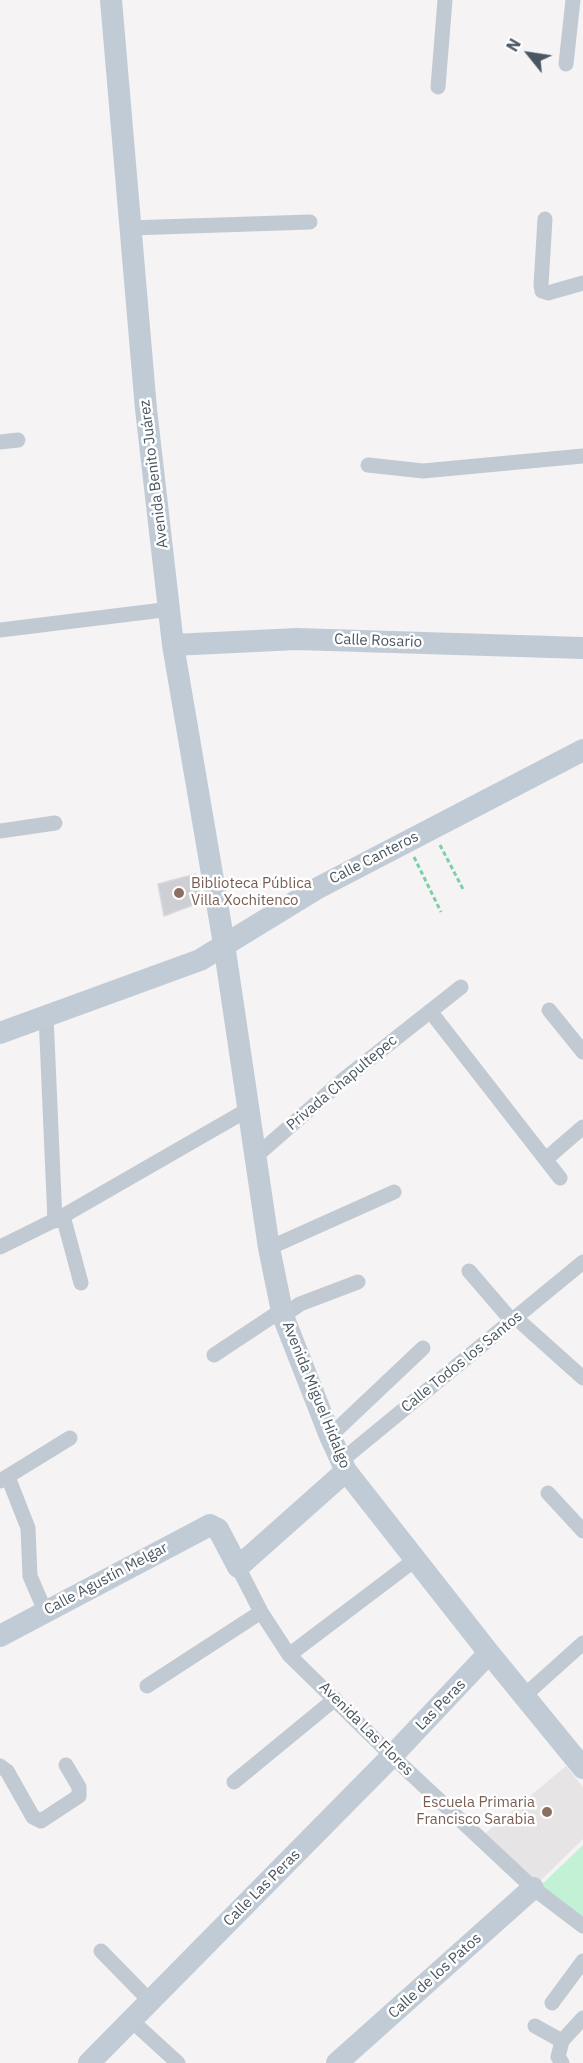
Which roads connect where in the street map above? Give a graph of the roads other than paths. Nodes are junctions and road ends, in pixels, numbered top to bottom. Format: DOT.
graph roads {
  1 [pos="111,0"];
  2 [pos="445,0"];
  3 [pos="573,0"];
  4 [pos="566,64"];
  5 [pos="438,87"];
  6 [pos="545,219"];
  7 [pos="310,222"];
  8 [pos="130,228"];
  9 [pos="583,283"];
  10 [pos="18,440"];
  11 [pos="0,442"];
  12 [pos="583,456"];
  13 [pos="368,465"];
  14 [pos="171,609"];
  15 [pos="0,630"];
  16 [pos="173,645"];
  17 [pos="583,648"];
  18 [pos="583,750"];
  19 [pos="55,823"];
  20 [pos="0,831"];
  21 [pos="224,944"];
  22 [pos="461,987"];
  23 [pos="549,1010"];
  24 [pos="429,1011"];
  25 [pos="46,1015"];
  26 [pos="0,1033"];
  27 [pos="583,1053"];
  28 [pos="249,1109"];
  29 [pos="583,1127"];
  30 [pos="256,1156"];
  31 [pos="546,1159"];
  32 [pos="560,1178"];
  33 [pos="394,1192"];
  34 [pos="59,1219"];
  35 [pos="0,1247"];
  36 [pos="268,1248"];
  37 [pos="583,1262"];
  38 [pos="469,1271"];
  39 [pos="358,1282"];
  40 [pos="81,1284"];
  41 [pos="282,1313"];
  42 [pos="514,1320"];
  43 [pos="423,1348"];
  44 [pos="214,1354"];
  45 [pos="583,1378"];
  46 [pos="330,1436"];
  47 [pos="70,1438"];
  48 [pos="343,1466"];
  49 [pos="4,1479"];
  50 [pos="548,1493"];
  51 [pos="213,1525"];
  52 [pos="583,1531"];
  53 [pos="416,1559"];
  54 [pos="238,1568"];
  55 [pos="45,1611"];
  56 [pos="261,1612"];
  57 [pos="0,1636"];
  58 [pos="583,1643"];
  59 [pos="489,1653"];
  60 [pos="289,1655"];
  61 [pos="147,1686"];
  62 [pos="524,1696"];
  63 [pos="335,1699"];
  64 [pos="392,1756"];
  65 [pos="66,1765"];
  66 [pos="0,1766"];
  67 [pos="583,1768"];
  68 [pos="234,1782"];
  69 [pos="532,1888"];
  70 [pos="583,1926"];
  71 [pos="101,1951"];
  72 [pos="583,1961"];
  73 [pos="150,2001"];
  74 [pos="552,2003"];
  75 [pos="583,2018"];
  76 [pos="131,2020"];
  77 [pos="535,2026"];
  78 [pos="562,2041"];
  79 [pos="89,2063"];
  80 [pos="178,2063"];
  81 [pos="337,2063"];
  82 [pos="562,2063"];
  1 -- 8 [label="street, Avenida Benito Juárez"];
  2 -- 5 [label="street"];
  3 -- 4 [label="street"];
  6 -- 9 [label="street"];
  7 -- 8 [label="street"];
  8 -- 14 [label="street, Avenida Benito Juárez"];
  10 -- 11 [label="street"];
  12 -- 13 [label="street"];
  14 -- 15 [label="street"];
  14 -- 16 [label="street, Avenida Benito Juárez"];
  16 -- 17 [label="street, Calle Rosario"];
  16 -- 21 [label="street, Avenida Benito Juárez"];
  18 -- 21 [label="street, Calle Canteros"];
  19 -- 20 [label="street"];
  21 -- 25 [label="street, Calle Canteros"];
  21 -- 28 [label="street, Avenida Miguel Hidalgo"];
  22 -- 24 [label="street, Privada Chapultepec"];
  23 -- 27 [label="street"];
  24 -- 30 [label="street, Privada Chapultepec"];
  24 -- 31 [label="street"];
  25 -- 26 [label="street, Calle Canteros"];
  25 -- 34 [label="street"];
  28 -- 30 [label="street, Avenida Miguel Hidalgo"];
  28 -- 34 [label="street"];
  29 -- 31 [label="street"];
  30 -- 36 [label="street, Avenida Miguel Hidalgo"];
  31 -- 32 [label="street"];
  33 -- 36 [label="street"];
  34 -- 35 [label="street"];
  34 -- 40 [label="street"];
  36 -- 41 [label="street, Avenida Miguel Hidalgo"];
  37 -- 42 [label="street, Calle Todos los Santos"];
  38 -- 42 [label="street"];
  39 -- 41 [label="street"];
  41 -- 44 [label="street"];
  41 -- 46 [label="street, Avenida Miguel Hidalgo"];
  42 -- 45 [label="street"];
  42 -- 48 [label="street, Calle Todos los Santos"];
  43 -- 46 [label="street"];
  46 -- 48 [label="street, Avenida Miguel Hidalgo"];
  47 -- 49 [label="street"];
  48 -- 53 [label="street, Avenida Miguel Hidalgo"];
  48 -- 54 [label="street"];
  49 -- 55 [label="street"];
  50 -- 52 [label="street"];
  51 -- 54 [label="street, Avenida Las Flores"];
  51 -- 55 [label="street, Calle Agustín Melgar"];
  53 -- 59 [label="street, Avenida Miguel Hidalgo"];
  53 -- 60 [label="street"];
  54 -- 56 [label="street, Avenida Las Flores"];
  55 -- 57 [label="street, Calle Agustín Melgar"];
  56 -- 60 [label="street, Avenida Las Flores"];
  56 -- 61 [label="street"];
  58 -- 62 [label="street"];
  59 -- 62 [label="street, Avenida Miguel Hidalgo"];
  59 -- 64 [label="street, Las Peras"];
  60 -- 63 [label="street, Avenida Las Flores"];
  62 -- 67 [label="street, Avenida Miguel Hidalgo"];
  63 -- 64 [label="street, Avenida Las Flores"];
  63 -- 68 [label="street"];
  64 -- 69 [label="street, Avenida Las Flores"];
  64 -- 73 [label="street, Calle Las Peras"];
  65 -- 66 [label="street"];
  69 -- 70 [label="street, Avenida Las Flores"];
  69 -- 81 [label="street, Calle de los Patos"];
  71 -- 73 [label="street"];
  72 -- 74 [label="street"];
  73 -- 76 [label="street, Calle Las Peras"];
  75 -- 78 [label="street"];
  76 -- 79 [label="street, Calle Las Peras"];
  76 -- 80 [label="street"];
  77 -- 78 [label="street"];
  78 -- 82 [label="street"];
}
